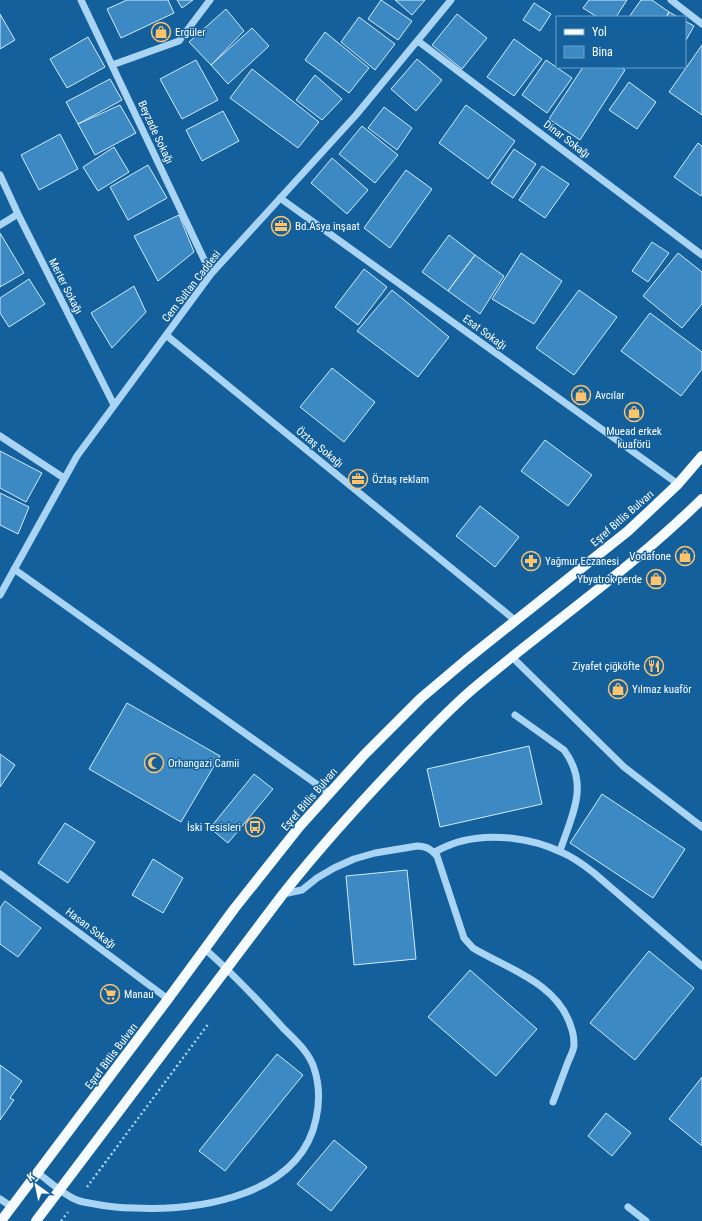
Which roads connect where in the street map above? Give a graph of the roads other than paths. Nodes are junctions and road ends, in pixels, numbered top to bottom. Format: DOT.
graph roads {
  1 [pos="81,0"];
  2 [pos="210,0"];
  3 [pos="451,0"];
  4 [pos="671,0"];
  5 [pos="702,24"];
  6 [pos="418,41"];
  7 [pos="112,65"];
  8 [pos="0,175"];
  9 [pos="280,198"];
  10 [pos="18,214"];
  11 [pos="0,225"];
  12 [pos="702,255"];
  13 [pos="211,274"];
  14 [pos="166,335"];
  15 [pos="114,406"];
  16 [pos="0,436"];
  17 [pos="702,456"];
  18 [pos="64,478"];
  19 [pos="678,484"];
  20 [pos="702,499"];
  21 [pos="14,569"];
  22 [pos="0,594"];
  23 [pos="516,621"];
  24 [pos="512,657"];
  25 [pos="515,715"];
  26 [pos="329,793"];
  27 [pos="702,827"];
  28 [pos="560,851"];
  29 [pos="434,852"];
  30 [pos="0,874"];
  31 [pos="283,894"];
  32 [pos="205,949"];
  33 [pos="702,966"];
  34 [pos="226,968"];
  35 [pos="168,999"];
  36 [pos="553,1102"];
  37 [pos="38,1173"];
  38 [pos="60,1190"];
  39 [pos="0,1199"];
  40 [pos="12,1207"];
  41 [pos="628,1207"];
  42 [pos="2,1221"];
  43 [pos="36,1221"];
  44 [pos="646,1221"];
  1 -- 7 [label="street, Beyzade Sokağı"];
  2 -- 7 [label="street"];
  3 -- 6 [label="street, Cem Sultan Caddesi"];
  4 -- 5 [label="street"];
  6 -- 9 [label="street, Cem Sultan Caddesi"];
  6 -- 12 [label="street, Dinar Sokağı"];
  7 -- 13 [label="street, Beyzade Sokağı"];
  8 -- 10 [label="street, Merter Sokağı"];
  9 -- 13 [label="street, Cem Sultan Caddesi"];
  9 -- 19 [label="street, Esat Sokağı"];
  10 -- 11 [label="street"];
  10 -- 15 [label="street, Merter Sokağı"];
  13 -- 14 [label="street, Cem Sultan Caddesi"];
  14 -- 15 [label="street, Cem Sultan Caddesi"];
  14 -- 23 [label="street, Öztaş Sokağı"];
  15 -- 18 [label="street, Cem Sultan Caddesi"];
  16 -- 18 [label="street"];
  17 -- 19 [label="main road, Eşref Bitlis Bulvarı"];
  18 -- 21 [label="street, Cem Sultan Caddesi"];
  19 -- 23 [label="main road, Eşref Bitlis Bulvarı"];
  20 -- 24 [label="main road"];
  21 -- 22 [label="street, Cem Sultan Caddesi"];
  21 -- 26 [label="street"];
  23 -- 26 [label="main road, Eşref Bitlis Bulvarı"];
  24 -- 27 [label="street"];
  24 -- 31 [label="main road"];
  25 -- 28 [label="street"];
  26 -- 32 [label="main road, Eşref Bitlis Bulvarı"];
  28 -- 29 [label="street"];
  28 -- 33 [label="street"];
  29 -- 31 [label="street"];
  29 -- 36 [label="street"];
  30 -- 35 [label="street, Hasan Sokağı"];
  31 -- 34 [label="main road"];
  32 -- 34 [label="street"];
  32 -- 35 [label="main road, Eşref Bitlis Bulvarı"];
  34 -- 38 [label="main road"];
  34 -- 38 [label="street"];
  35 -- 37 [label="main road, Eşref Bitlis Bulvarı"];
  37 -- 38 [label="street"];
  37 -- 40 [label="main road, Eşref Bitlis Bulvarı"];
  38 -- 43 [label="main road"];
  39 -- 40 [label="street"];
  40 -- 42 [label="main road, Eşref Bitlis Bulvarı"];
  41 -- 44 [label="street"];
}
